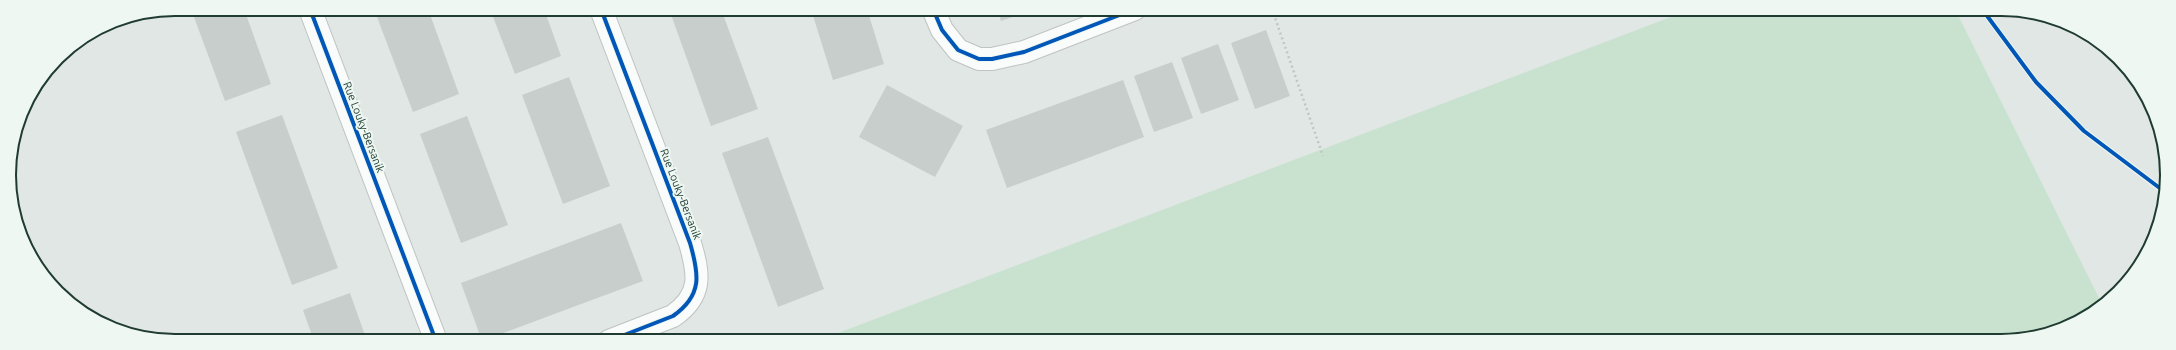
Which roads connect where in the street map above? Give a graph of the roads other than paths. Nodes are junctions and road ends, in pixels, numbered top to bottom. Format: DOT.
graph roads {
  1 [pos="313,16"];
  2 [pos="604,16"];
  3 [pos="936,16"];
  4 [pos="1117,16"];
  5 [pos="433,334"];
  6 [pos="626,334"];
  1 -- 5 [label="street, Rue Louky-Bersanik"];
  2 -- 6 [label="street, Rue Louky-Bersanik"];
  3 -- 4 [label="street"];
}
